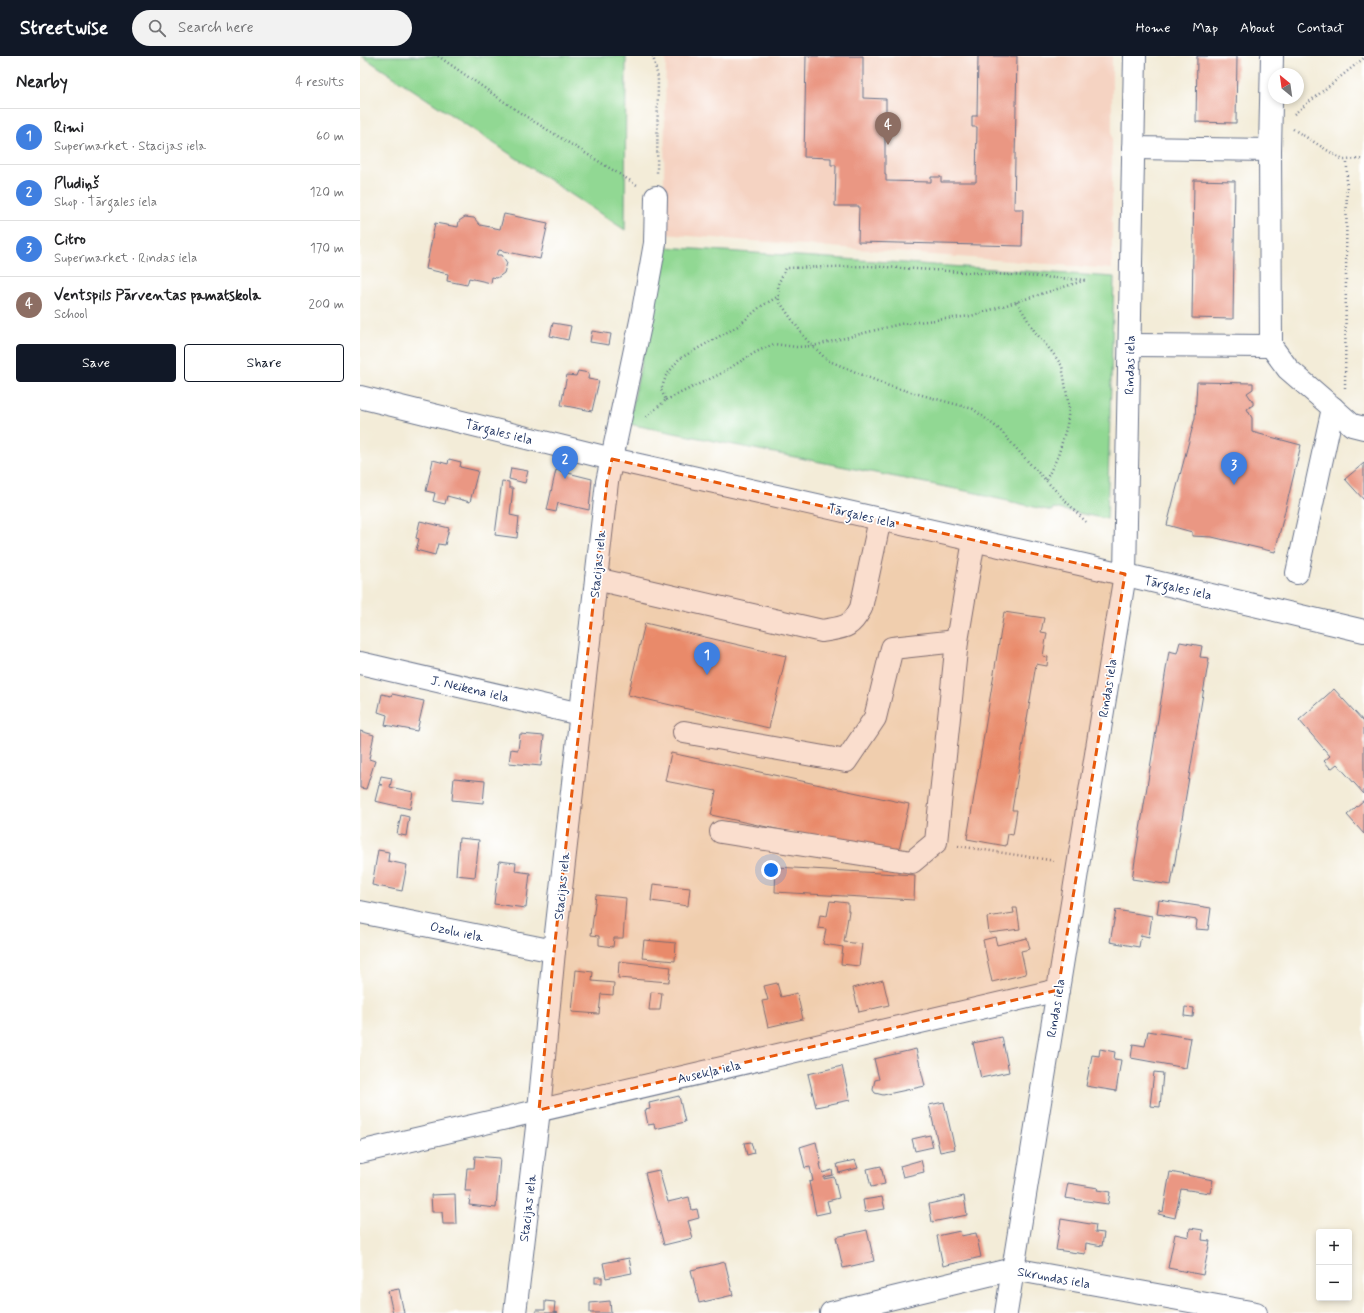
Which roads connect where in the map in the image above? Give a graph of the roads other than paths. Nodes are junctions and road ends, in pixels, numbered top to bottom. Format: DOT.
graph roads {
  1 [pos="1135,56"];
  2 [pos="1272,56"];
  3 [pos="1275,135"];
  4 [pos="1133,148"];
  5 [pos="656,197"];
  6 [pos="1130,345"];
  7 [pos="1271,346"];
  8 [pos="360,397"];
  9 [pos="1339,413"];
  10 [pos="1364,428"];
  11 [pos="612,459"];
  12 [pos="880,519"];
  13 [pos="974,540"];
  14 [pos="1298,573"];
  15 [pos="1125,574"];
  16 [pos="596,579"];
  17 [pos="1364,631"];
  18 [pos="957,641"];
  19 [pos="360,663"];
  20 [pos="580,714"];
  21 [pos="684,732"];
  22 [pos="721,832"];
  23 [pos="360,912"];
  24 [pos="554,951"];
  25 [pos="1058,990"];
  26 [pos="538,1110"];
  27 [pos="360,1152"];
  28 [pos="1014,1269"];
  29 [pos="515,1313"];
  30 [pos="831,1313"];
  31 [pos="1006,1313"];
  32 [pos="1256,1313"];
  1 -- 4 [label="street, Rindas iela"];
  2 -- 3 [label="street"];
  3 -- 4 [label="street"];
  3 -- 7 [label="street"];
  4 -- 6 [label="street, Rindas iela"];
  5 -- 11 [label="street, Stacijas iela"];
  6 -- 7 [label="street"];
  6 -- 15 [label="street, Rindas iela"];
  7 -- 9 [label="street"];
  8 -- 11 [label="street, Tārgales iela"];
  9 -- 10 [label="street"];
  9 -- 14 [label="street"];
  11 -- 12 [label="street, Tārgales iela"];
  11 -- 16 [label="street, Stacijas iela"];
  12 -- 13 [label="street, Tārgales iela"];
  12 -- 16 [label="street"];
  13 -- 15 [label="street, Tārgales iela"];
  13 -- 18 [label="street"];
  15 -- 17 [label="street, Tārgales iela"];
  15 -- 25 [label="street, Rindas iela"];
  16 -- 20 [label="street, Stacijas iela"];
  18 -- 21 [label="street"];
  18 -- 22 [label="street"];
  19 -- 20 [label="street, J. Neikena iela"];
  20 -- 24 [label="street, Stacijas iela"];
  23 -- 24 [label="street, Ozolu iela"];
  24 -- 26 [label="street, Stacijas iela"];
  25 -- 26 [label="street, Ausekļa iela"];
  25 -- 28 [label="street, Rindas iela"];
  26 -- 27 [label="street, Ausekļa iela"];
  26 -- 29 [label="street, Stacijas iela"];
  28 -- 30 [label="street, Skrundas iela"];
  28 -- 31 [label="street, Rindas iela"];
  28 -- 32 [label="street, Skrundas iela"];
}
